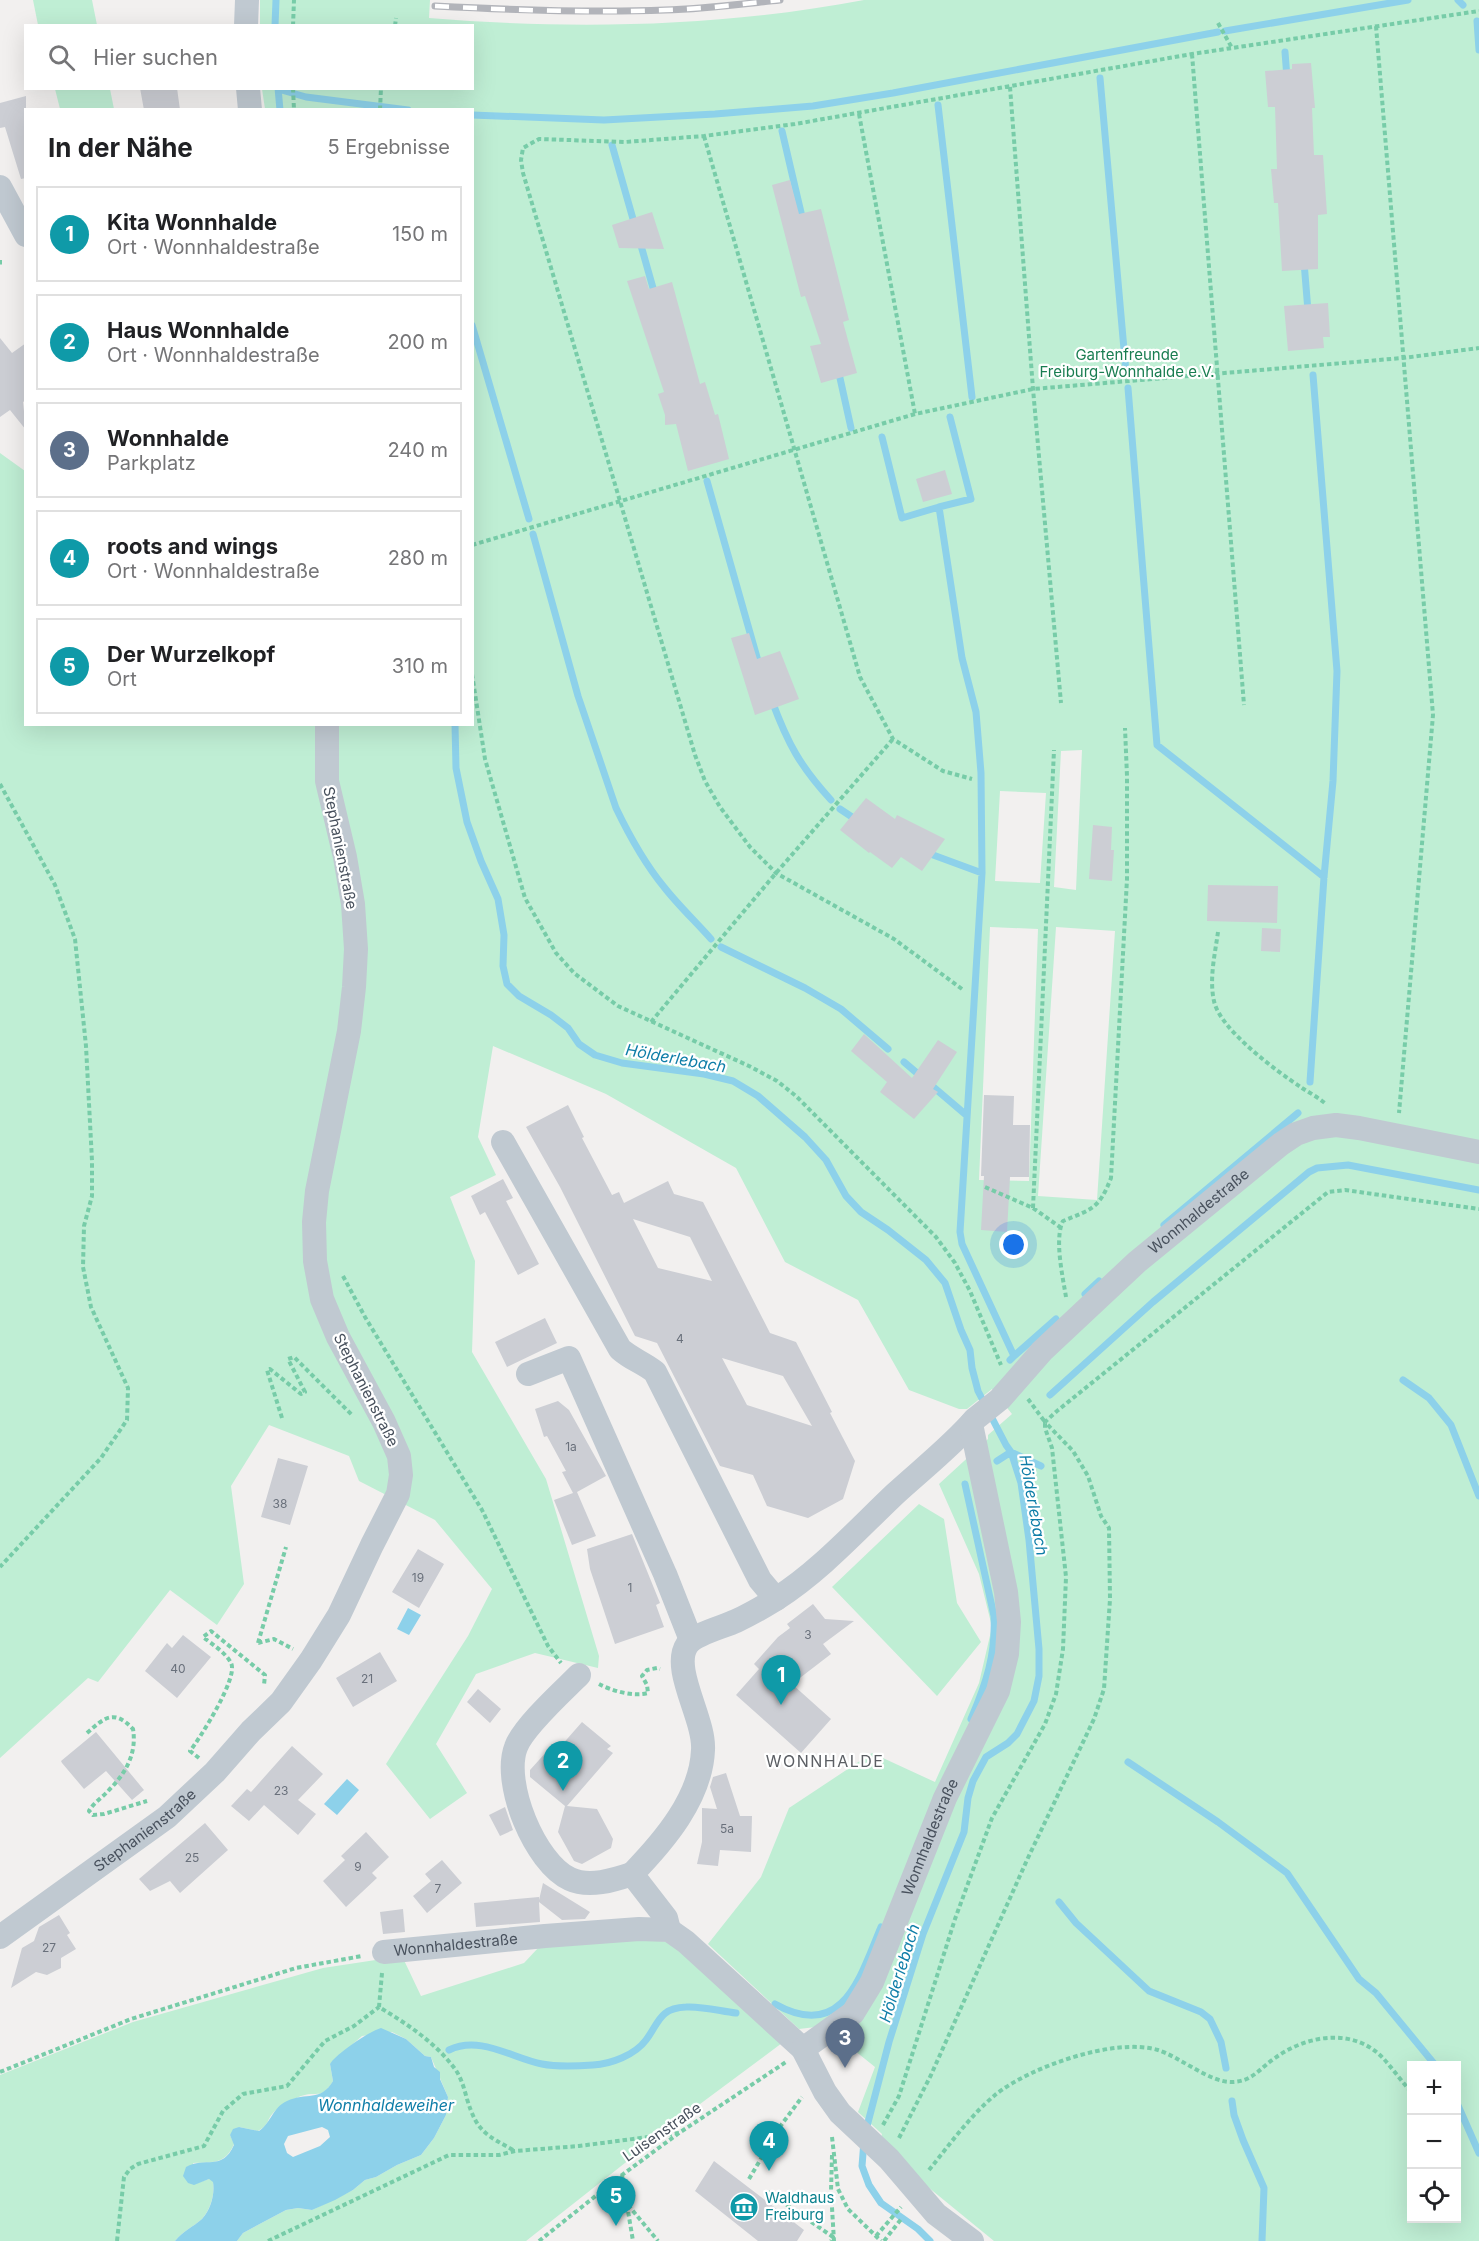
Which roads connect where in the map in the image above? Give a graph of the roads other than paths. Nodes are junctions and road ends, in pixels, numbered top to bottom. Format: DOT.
graph roads {
  1 [pos="247,0"];
  2 [pos="246,24"];
  3 [pos="248,90"];
  4 [pos="250,108"];
  5 [pos="0,187"];
  6 [pos="24,231"];
  7 [pos="327,726"];
  8 [pos="503,1142"];
  9 [pos="1479,1152"];
  10 [pos="528,1374"];
  11 [pos="973,1421"];
  12 [pos="776,1599"];
  13 [pos="691,1640"];
  14 [pos="573,1671"];
  15 [pos="633,1874"];
  16 [pos="669,1930"];
  17 [pos="0,1936"];
  18 [pos="384,1952"];
  19 [pos="803,2049"];
  20 [pos="972,2241"];
  1 -- 2 [label="street"];
  3 -- 4 [label="street"];
  5 -- 6 [label="street"];
  7 -- 17 [label="street, Stephanienstraße"];
  8 -- 12 [label="street"];
  9 -- 11 [label="street, Wonnhaldestraße"];
  10 -- 13 [label="street"];
  11 -- 12 [label="street, Wonnhaldestraße"];
  11 -- 19 [label="street, Wonnhaldestraße"];
  12 -- 13 [label="street, Wonnhaldestraße"];
  13 -- 15 [label="street"];
  14 -- 15 [label="street"];
  15 -- 16 [label="street"];
  16 -- 18 [label="street, Wonnhaldestraße"];
  16 -- 19 [label="street"];
  19 -- 20 [label="street"];
}
